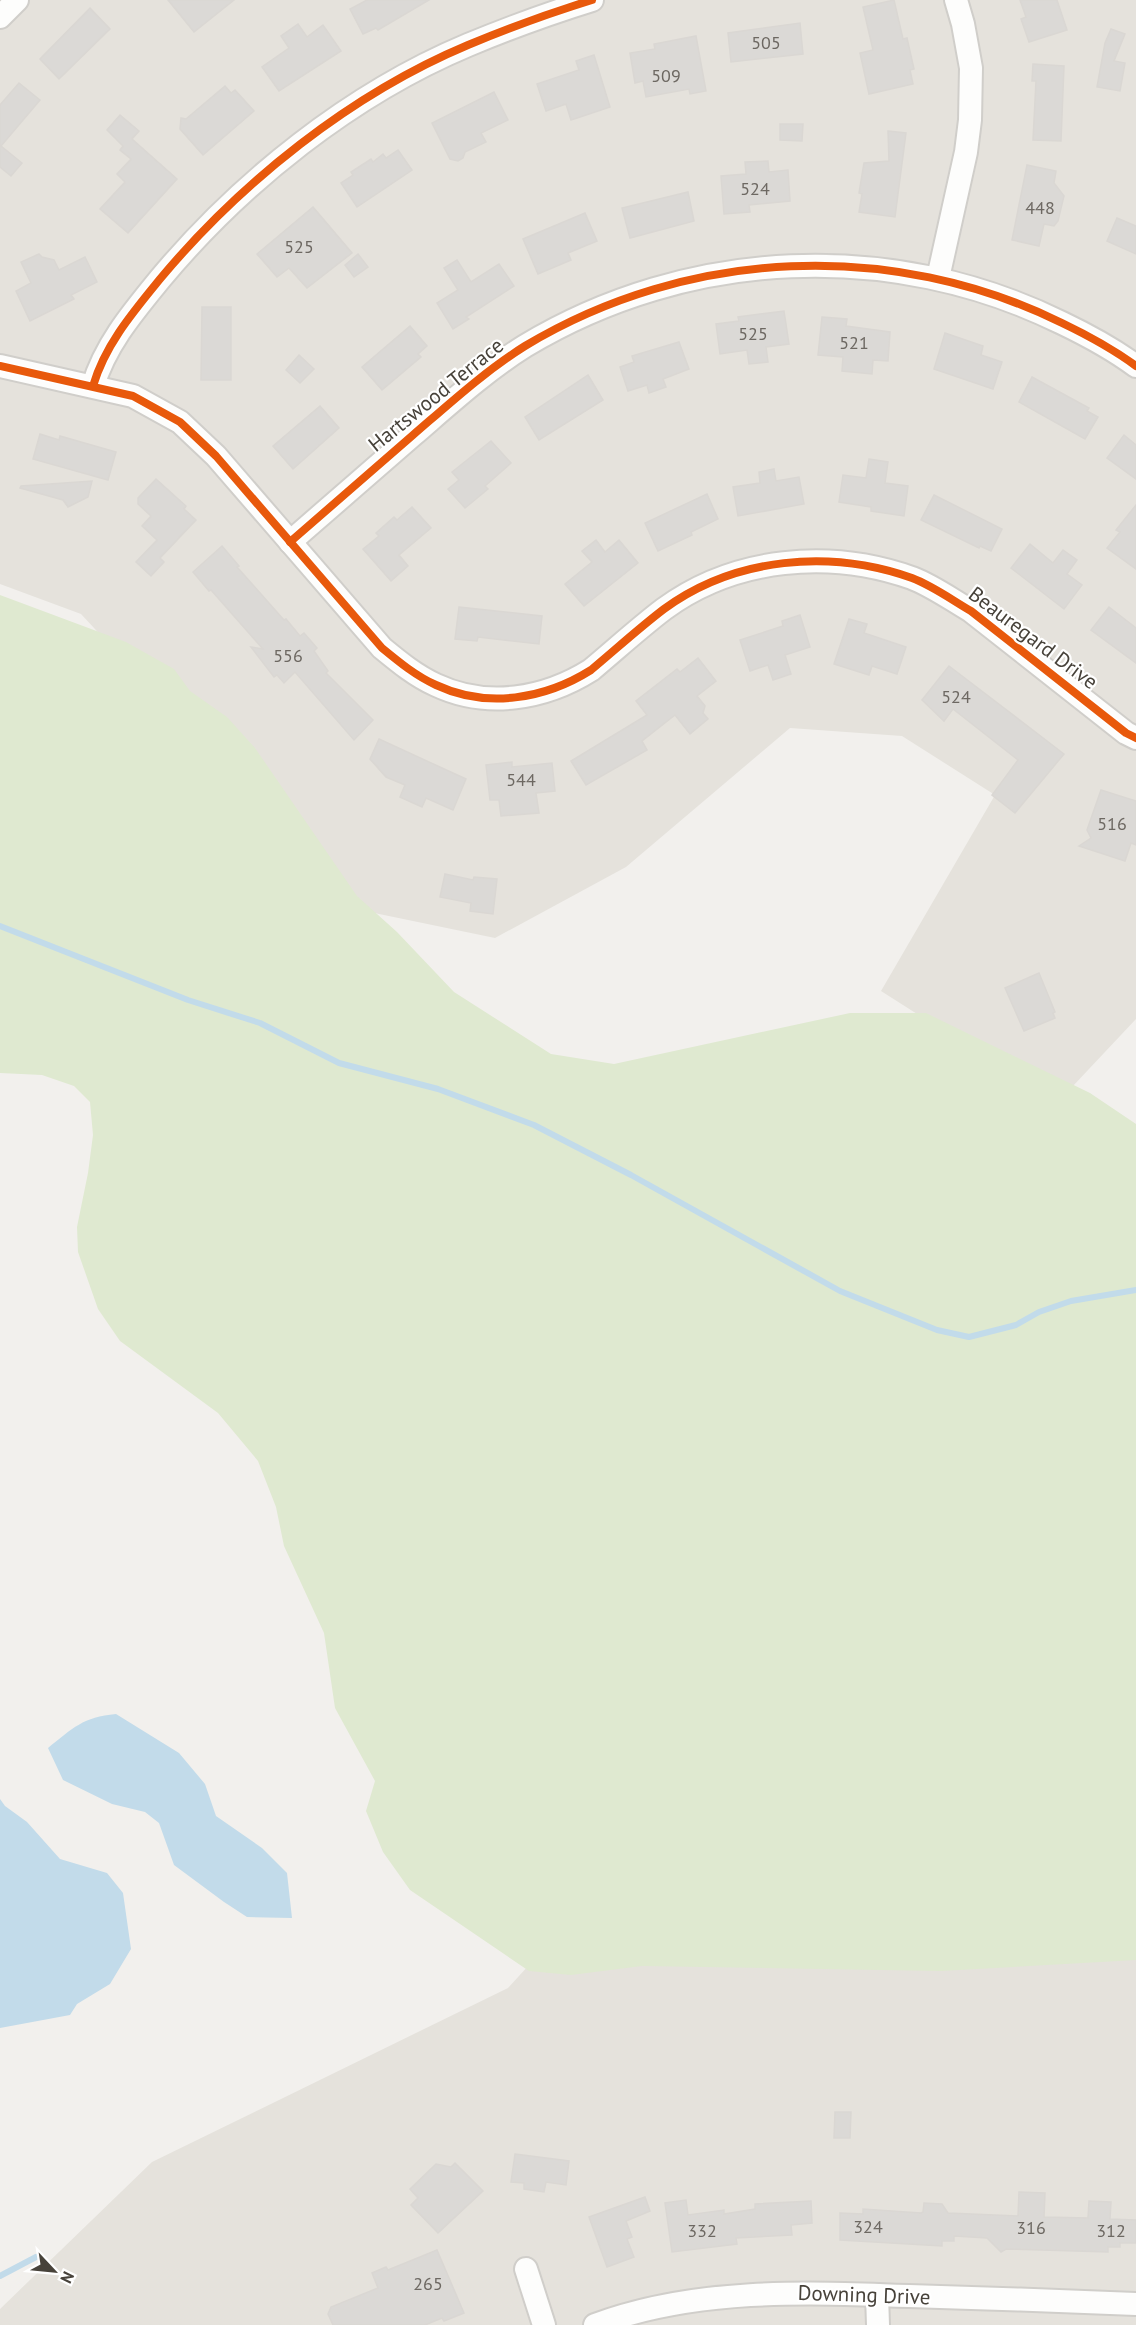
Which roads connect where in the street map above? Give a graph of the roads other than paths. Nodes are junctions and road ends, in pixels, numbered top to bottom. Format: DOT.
graph roads {
  1 [pos="17,0"];
  2 [pos="592,0"];
  3 [pos="956,0"];
  4 [pos="0,17"];
  5 [pos="938,278"];
  6 [pos="0,366"];
  7 [pos="1136,366"];
  8 [pos="93,386"];
  9 [pos="290,542"];
  10 [pos="1136,738"];
  11 [pos="526,2269"];
  12 [pos="877,2295"];
  13 [pos="1136,2304"];
  14 [pos="544,2325"];
  15 [pos="594,2325"];
  16 [pos="878,2325"];
  1 -- 4 [label="street"];
  2 -- 8 [label="street"];
  3 -- 5 [label="street"];
  5 -- 7 [label="street, Hartswood Terrace"];
  5 -- 9 [label="street, Hartswood Terrace"];
  6 -- 8 [label="street, Beauregard Drive"];
  8 -- 9 [label="street, Beauregard Drive"];
  9 -- 10 [label="street, Beauregard Drive"];
  11 -- 14 [label="street"];
  12 -- 13 [label="street, Downing Drive"];
  12 -- 15 [label="street, Downing Drive"];
  12 -- 16 [label="street"];
}
